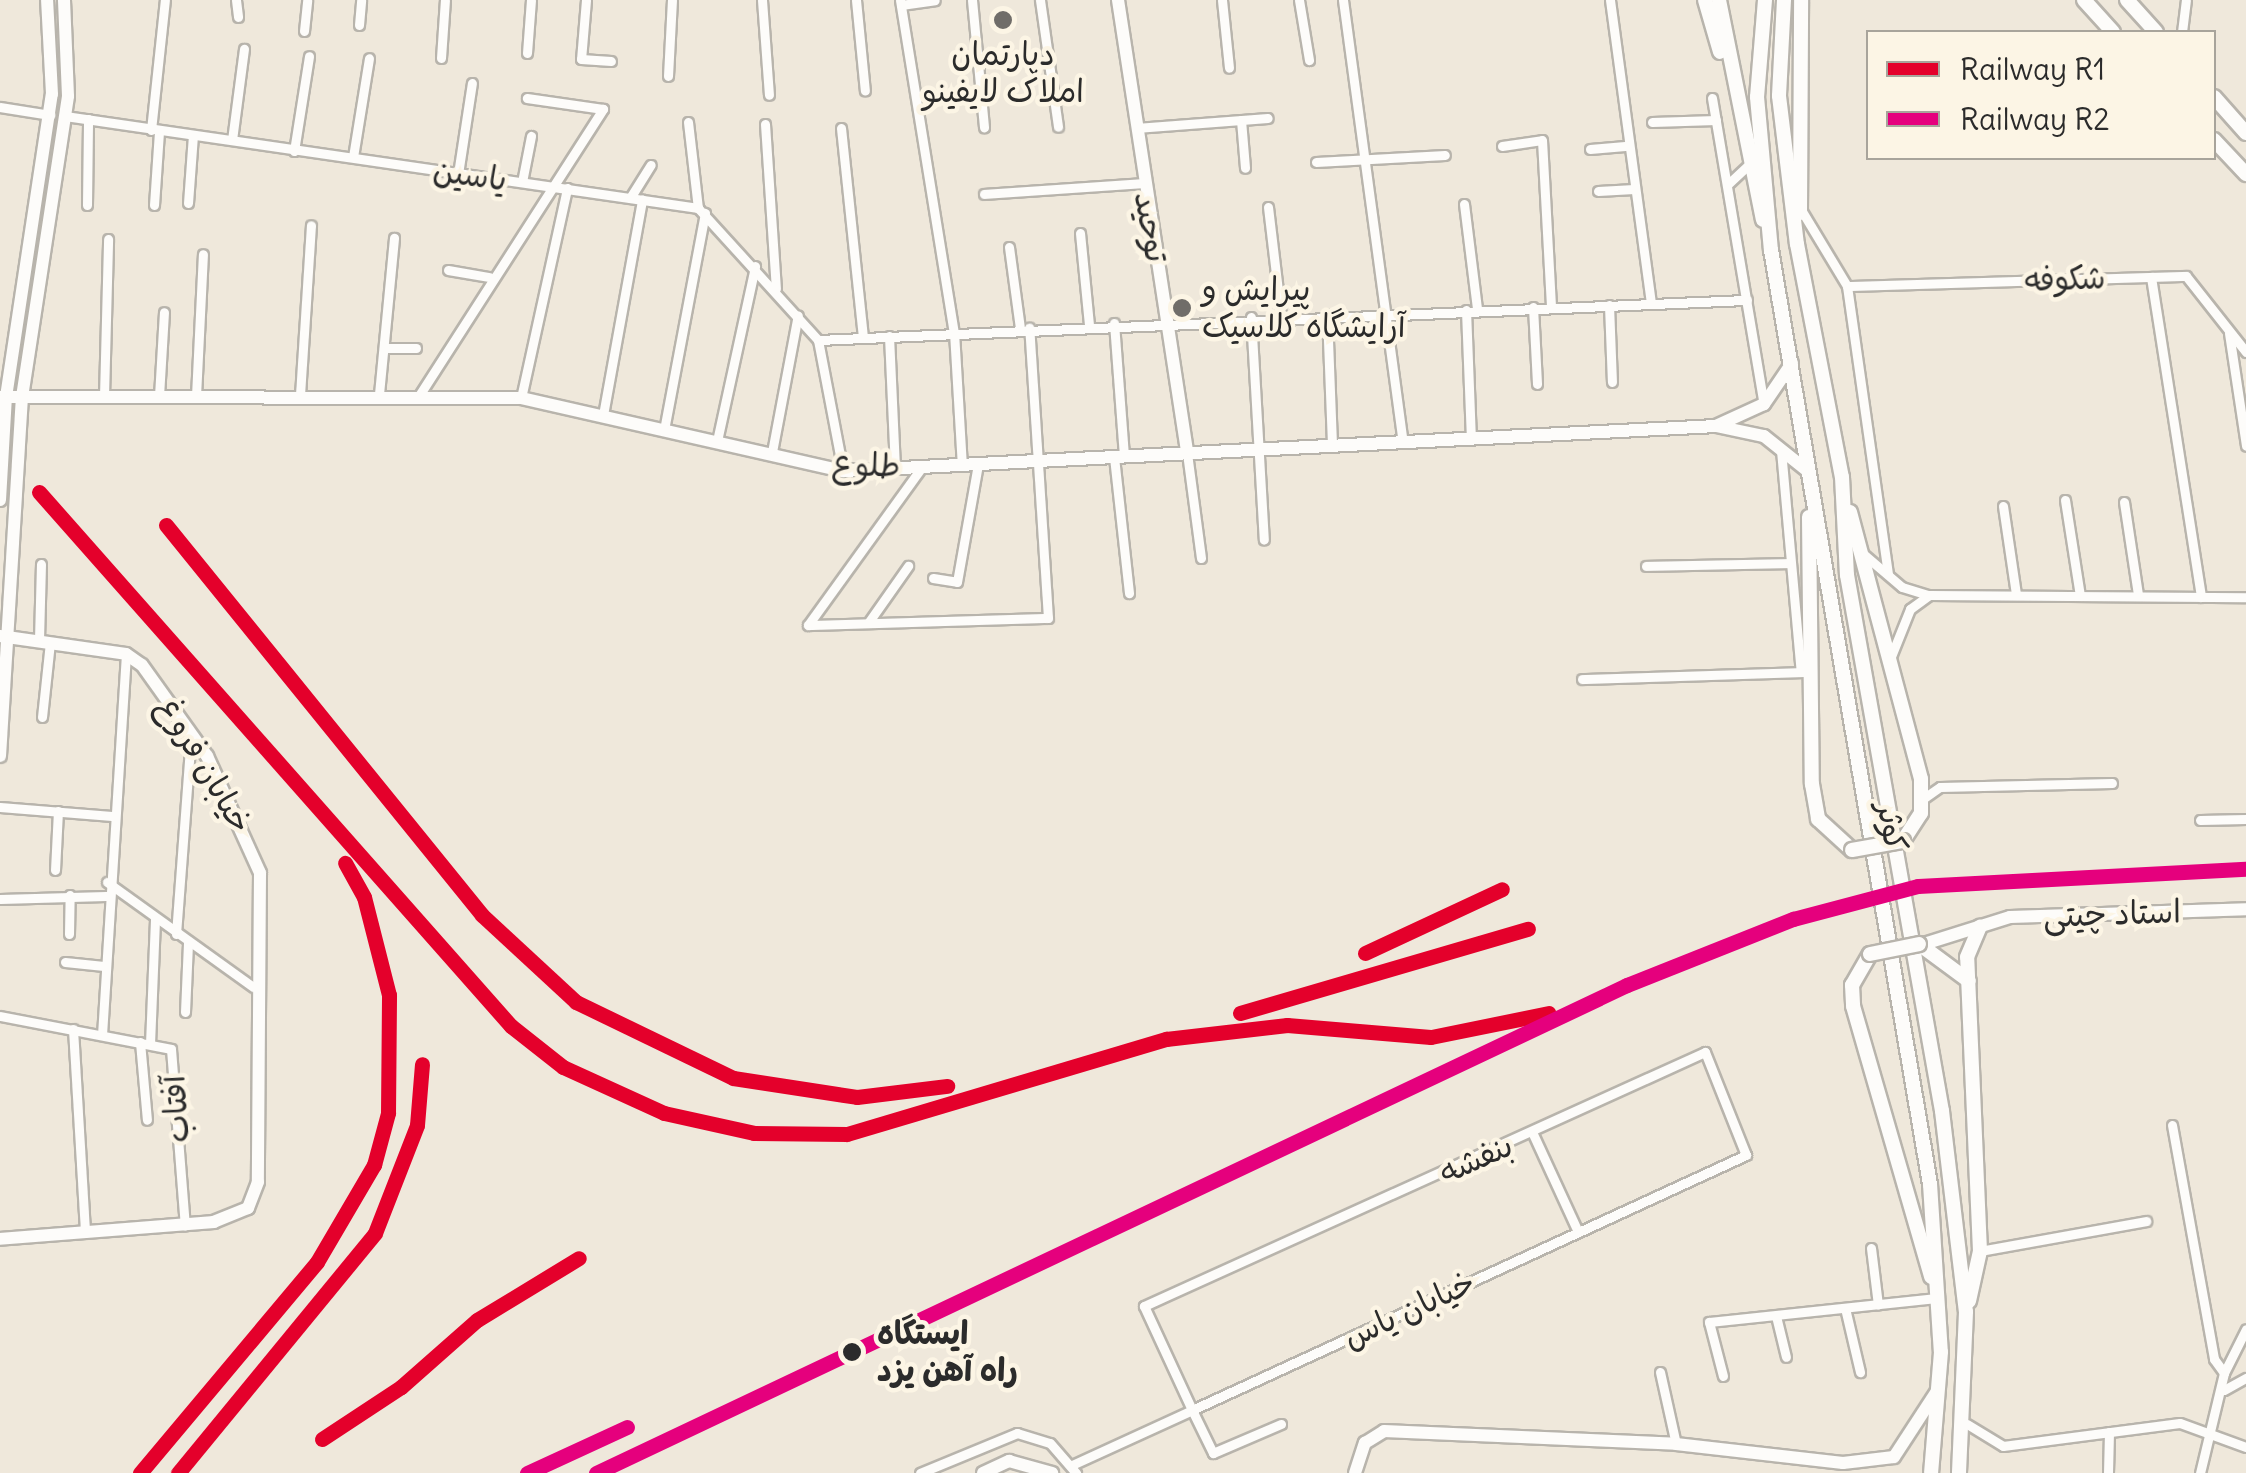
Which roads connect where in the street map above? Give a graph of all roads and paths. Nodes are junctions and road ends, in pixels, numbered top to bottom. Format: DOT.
graph roads {
  1 [pos="47,0"];
  2 [pos="64,0"];
  3 [pos="166,0"];
  4 [pos="236,0"];
  5 [pos="308,0"];
  6 [pos="361,0"];
  7 [pos="445,0"];
  8 [pos="532,0"];
  9 [pos="586,0"];
  10 [pos="672,0"];
  11 [pos="762,0"];
  12 [pos="856,0"];
  13 [pos="935,0"];
  14 [pos="972,0"];
  15 [pos="1040,0"];
  16 [pos="1118,0"];
  17 [pos="1222,0"];
  18 [pos="1299,0"];
  19 [pos="1343,0"];
  20 [pos="1610,0"];
  21 [pos="1705,0"];
  22 [pos="1719,0"];
  23 [pos="1765,0"];
  24 [pos="1784,0"];
  25 [pos="1801,0"];
  26 [pos="2084,0"];
  27 [pos="2127,0"];
  28 [pos="2186,0"];
  29 [pos="901,2"];
  30 [pos="238,18"];
  31 [pos="359,24"];
  32 [pos="2111,30"];
  33 [pos="2154,30"];
  34 [pos="2182,30"];
  35 [pos="304,31"];
  36 [pos="244,49"];
  37 [pos="527,53"];
  38 [pos="309,56"];
  39 [pos="369,58"];
  40 [pos="441,58"];
  41 [pos="1309,60"];
  42 [pos="611,61"];
  43 [pos="1229,68"];
  44 [pos="668,76"];
  45 [pos="472,84"];
  46 [pos="1733,89"];
  47 [pos="865,90"];
  48 [pos="769,95"];
  49 [pos="527,98"];
  50 [pos="1712,98"];
  51 [pos="2216,99"];
  52 [pos="0,107"];
  53 [pos="50,115"];
  54 [pos="66,116"];
  55 [pos="1268,118"];
  56 [pos="88,119"];
  57 [pos="1241,120"];
  58 [pos="1716,120"];
  59 [pos="688,122"];
  60 [pos="1652,122"];
  61 [pos="765,124"];
  62 [pos="984,126"];
  63 [pos="1058,127"];
  64 [pos="840,128"];
  65 [pos="1136,128"];
  66 [pos="155,131"];
  67 [pos="2246,133"];
  68 [pos="193,135"];
  69 [pos="531,136"];
  70 [pos="232,140"];
  71 [pos="2216,142"];
  72 [pos="1502,146"];
  73 [pos="1628,146"];
  74 [pos="1590,148"];
  75 [pos="294,151"];
  76 [pos="1445,155"];
  77 [pos="354,156"];
  78 [pos="1316,162"];
  79 [pos="1366,162"];
  80 [pos="651,165"];
  81 [pos="1747,166"];
  82 [pos="1245,168"];
  83 [pos="458,174"];
  84 [pos="2246,174"];
  85 [pos="522,182"];
  86 [pos="1144,183"];
  87 [pos="1728,184"];
  88 [pos="549,186"];
  89 [pos="568,188"];
  90 [pos="1634,189"];
  91 [pos="1598,191"];
  92 [pos="984,194"];
  93 [pos="630,198"];
  94 [pos="642,200"];
  95 [pos="188,203"];
  96 [pos="1464,204"];
  97 [pos="154,205"];
  98 [pos="87,206"];
  99 [pos="1268,206"];
  100 [pos="1800,208"];
  101 [pos="701,211"];
  102 [pos="311,224"];
  103 [pos="1080,232"];
  104 [pos="394,238"];
  105 [pos="108,239"];
  106 [pos="1797,244"];
  107 [pos="1009,247"];
  108 [pos="1771,250"];
  109 [pos="202,254"];
  110 [pos="755,266"];
  111 [pos="448,270"];
  112 [pos="489,277"];
  113 [pos="2150,277"];
  114 [pos="1848,286"];
  115 [pos="776,288"];
  116 [pos="1747,300"];
  117 [pos="1651,303"];
  118 [pos="1609,304"];
  119 [pos="1551,306"];
  120 [pos="1533,307"];
  121 [pos="1471,309"];
  122 [pos="164,312"];
  123 [pos="1388,312"];
  124 [pos="798,314"];
  125 [pos="1326,314"];
  126 [pos="1281,316"];
  127 [pos="1251,317"];
  128 [pos="1168,320"];
  129 [pos="1114,323"];
  130 [pos="1090,324"];
  131 [pos="1025,328"];
  132 [pos="2229,331"];
  133 [pos="954,332"];
  134 [pos="889,336"];
  135 [pos="863,337"];
  136 [pos="818,340"];
  137 [pos="384,348"];
  138 [pos="416,348"];
  139 [pos="2246,352"];
  140 [pos="1792,363"];
  141 [pos="1612,382"];
  142 [pos="1536,384"];
  143 [pos="379,394"];
  144 [pos="420,394"];
  145 [pos="300,395"];
  146 [pos="104,396"];
  147 [pos="159,396"];
  148 [pos="196,396"];
  149 [pos="3,397"];
  150 [pos="22,397"];
  151 [pos="521,398"];
  152 [pos="1764,404"];
  153 [pos="603,415"];
  154 [pos="1716,426"];
  155 [pos="664,430"];
  156 [pos="1471,438"];
  157 [pos="717,441"];
  158 [pos="1402,442"];
  159 [pos="1332,446"];
  160 [pos="2246,446"];
  161 [pos="1781,447"];
  162 [pos="2,448"];
  163 [pos="1258,450"];
  164 [pos="772,452"];
  165 [pos="1187,453"];
  166 [pos="1119,457"];
  167 [pos="1036,461"];
  168 [pos="978,464"];
  169 [pos="962,465"];
  170 [pos="922,467"];
  171 [pos="896,468"];
  172 [pos="843,471"];
  173 [pos="1810,477"];
  174 [pos="1842,477"];
  175 [pos="0,500"];
  176 [pos="2064,500"];
  177 [pos="2124,502"];
  178 [pos="2003,506"];
  179 [pos="1264,540"];
  180 [pos="1859,550"];
  181 [pos="1201,558"];
  182 [pos="1789,563"];
  183 [pos="41,564"];
  184 [pos="908,566"];
  185 [pos="1646,566"];
  186 [pos="1888,574"];
  187 [pos="933,578"];
  188 [pos="1128,593"];
  189 [pos="2016,594"];
  190 [pos="1928,595"];
  191 [pos="2138,595"];
  192 [pos="2080,596"];
  193 [pos="2200,597"];
  194 [pos="2246,597"];
  195 [pos="868,623"];
  196 [pos="4,636"];
  197 [pos="45,641"];
  198 [pos="126,654"];
  199 [pos="1890,660"];
  200 [pos="1805,672"];
  201 [pos="1582,679"];
  202 [pos="42,717"];
  203 [pos="191,733"];
  204 [pos="0,756"];
  205 [pos="2112,782"];
  206 [pos="1924,798"];
  207 [pos="0,807"];
  208 [pos="58,812"];
  209 [pos="112,816"];
  210 [pos="2246,819"];
  211 [pos="2200,820"];
  212 [pos="55,870"];
  213 [pos="107,882"];
  214 [pos="70,894"];
  215 [pos="106,896"];
  216 [pos="0,898"];
  217 [pos="2246,909"];
  218 [pos="155,918"];
  219 [pos="1980,926"];
  220 [pos="70,934"];
  221 [pos="176,934"];
  222 [pos="188,942"];
  223 [pos="1922,944"];
  224 [pos="65,962"];
  225 [pos="104,966"];
  226 [pos="1969,982"];
  227 [pos="254,988"];
  228 [pos="184,1012"];
  229 [pos="0,1016"];
  230 [pos="73,1029"];
  231 [pos="102,1034"];
  232 [pos="145,1043"];
  233 [pos="148,1120"];
  234 [pos="2172,1125"];
  235 [pos="1533,1134"];
  236 [pos="1746,1155"];
  237 [pos="2146,1221"];
  238 [pos="185,1225"];
  239 [pos="85,1232"];
  240 [pos="1578,1232"];
  241 [pos="0,1239"];
  242 [pos="1871,1248"];
  243 [pos="1980,1251"];
  244 [pos="1937,1298"];
  245 [pos="1878,1305"];
  246 [pos="1845,1308"];
  247 [pos="1966,1312"];
  248 [pos="1776,1316"];
  249 [pos="2246,1329"];
  250 [pos="1786,1357"];
  251 [pos="1660,1372"];
  252 [pos="1860,1372"];
  253 [pos="2224,1373"];
  254 [pos="1723,1376"];
  255 [pos="2246,1378"];
  256 [pos="1940,1384"];
  257 [pos="2223,1391"];
  258 [pos="1192,1410"];
  259 [pos="1281,1424"];
  260 [pos="1967,1424"];
  261 [pos="2108,1432"];
  262 [pos="2212,1440"];
  263 [pos="1676,1444"];
  264 [pos="2246,1447"];
  265 [pos="1849,1468"];
  266 [pos="1074,1469"];
  267 [pos="920,1473"];
  268 [pos="983,1473"];
  269 [pos="1052,1473"];
  270 [pos="1355,1473"];
  271 [pos="1931,1473"];
  272 [pos="1960,1473"];
  273 [pos="2108,1473"];
  274 [pos="2200,1473"];
  1 -- 53 [label="street"];
  2 -- 54 [label="street"];
  3 -- 66 [label="street"];
  4 -- 30 [label="street"];
  5 -- 35 [label="street"];
  6 -- 31 [label="street"];
  7 -- 40 [label="street"];
  8 -- 37 [label="street"];
  9 -- 42 [label="street"];
  10 -- 44 [label="street"];
  11 -- 48 [label="street"];
  12 -- 47 [label="street"];
  13 -- 29 [label="street"];
  14 -- 62 [label="street"];
  15 -- 63 [label="street"];
  16 -- 65 [label="street, توحید"];
  17 -- 43 [label="street"];
  18 -- 41 [label="street"];
  19 -- 79 [label="street"];
  20 -- 73 [label="street"];
  21 -- 46 [label="main road"];
  22 -- 46 [label="main road"];
  23 -- 108 [label="main road"];
  24 -- 106 [label="main road"];
  25 -- 100 [label="main road"];
  26 -- 32 [label="main road"];
  27 -- 33 [label="main road"];
  28 -- 34 [label="street"];
  29 -- 133 [label="street"];
  36 -- 70 [label="street"];
  38 -- 75 [label="street"];
  39 -- 77 [label="street"];
  45 -- 83 [label="street"];
  46 -- 81 [label="main road"];
  49 -- 88 [label="street"];
  50 -- 58 [label="street"];
  51 -- 67 [label="main road"];
  52 -- 53 [label="street"];
  53 -- 54 [label="street"];
  53 -- 149 [label="street"];
  54 -- 56 [label="street, یاسین"];
  54 -- 150 [label="street"];
  55 -- 57 [label="street"];
  56 -- 66 [label="street, یاسین"];
  56 -- 98 [label="street"];
  57 -- 65 [label="street"];
  57 -- 82 [label="street"];
  58 -- 60 [label="street"];
  58 -- 87 [label="street"];
  59 -- 101 [label="street"];
  61 -- 115 [label="street"];
  64 -- 135 [label="street"];
  65 -- 86 [label="street, توحید"];
  66 -- 68 [label="street, یاسین"];
  66 -- 97 [label="street"];
  68 -- 70 [label="street, یاسین"];
  68 -- 95 [label="street"];
  69 -- 85 [label="street"];
  70 -- 75 [label="street, یاسین"];
  71 -- 84 [label="main road"];
  72 -- 119 [label="street"];
  73 -- 74 [label="street"];
  73 -- 90 [label="street"];
  75 -- 77 [label="street, یاسین"];
  76 -- 79 [label="street"];
  77 -- 83 [label="street, یاسین"];
  78 -- 79 [label="street"];
  79 -- 123 [label="street"];
  80 -- 93 [label="street"];
  81 -- 87 [label="street"];
  81 -- 108 [label="main road"];
  83 -- 85 [label="street, یاسین"];
  85 -- 88 [label="street, یاسین"];
  86 -- 92 [label="street"];
  86 -- 128 [label="street, توحید"];
  87 -- 116 [label="street"];
  88 -- 89 [label="street, یاسین"];
  88 -- 112 [label="street"];
  89 -- 93 [label="street, یاسین"];
  89 -- 151 [label="street"];
  90 -- 91 [label="street"];
  90 -- 117 [label="street"];
  93 -- 94 [label="street, یاسین"];
  94 -- 101 [label="street, یاسین"];
  94 -- 153 [label="street"];
  96 -- 121 [label="street"];
  99 -- 126 [label="street"];
  100 -- 106 [label="main road"];
  100 -- 114 [label="street"];
  101 -- 110 [label="street"];
  101 -- 155 [label="street"];
  102 -- 145 [label="street"];
  103 -- 130 [label="street"];
  104 -- 137 [label="street"];
  105 -- 146 [label="street"];
  106 -- 174 [label="main road, کوثر"];
  107 -- 131 [label="street"];
  108 -- 140 [label="main road, کوثر"];
  109 -- 148 [label="street"];
  110 -- 115 [label="street"];
  110 -- 157 [label="street"];
  111 -- 112 [label="street"];
  112 -- 144 [label="street"];
  113 -- 114 [label="street, شکوفه"];
  113 -- 132 [label="street, شکوفه"];
  113 -- 193 [label="street"];
  114 -- 186 [label="street"];
  115 -- 124 [label="street"];
  116 -- 117 [label="street"];
  116 -- 152 [label="street"];
  117 -- 118 [label="street"];
  118 -- 119 [label="street"];
  118 -- 141 [label="street"];
  119 -- 120 [label="street"];
  120 -- 121 [label="street"];
  120 -- 142 [label="street"];
  121 -- 123 [label="street"];
  121 -- 156 [label="street"];
  122 -- 147 [label="street"];
  123 -- 125 [label="street"];
  123 -- 158 [label="street"];
  124 -- 136 [label="street"];
  124 -- 164 [label="street"];
  125 -- 126 [label="street"];
  125 -- 159 [label="street"];
  126 -- 127 [label="street"];
  127 -- 128 [label="street"];
  127 -- 163 [label="street"];
  128 -- 129 [label="street"];
  128 -- 165 [label="street, توحید"];
  129 -- 130 [label="street"];
  129 -- 166 [label="street"];
  130 -- 131 [label="street"];
  131 -- 133 [label="street"];
  131 -- 167 [label="street"];
  132 -- 139 [label="street, شکوفه"];
  132 -- 160 [label="street"];
  133 -- 134 [label="street"];
  133 -- 169 [label="street"];
  134 -- 135 [label="street"];
  134 -- 171 [label="street"];
  135 -- 136 [label="street"];
  136 -- 172 [label="street"];
  137 -- 138 [label="street"];
  137 -- 143 [label="street"];
  140 -- 152 [label="street"];
  140 -- 173 [label="main road, کوثر"];
  143 -- 144 [label="street, طلوع"];
  143 -- 145 [label="street, طلوع"];
  144 -- 151 [label="street, طلوع"];
  145 -- 148 [label="street, طلوع"];
  146 -- 147 [label="street, طلوع"];
  146 -- 150 [label="street, طلوع"];
  147 -- 148 [label="street, طلوع"];
  149 -- 150 [label="street, طلوع"];
  149 -- 162 [label="street"];
  150 -- 196 [label="street"];
  151 -- 153 [label="street, طلوع"];
  152 -- 154 [label="street"];
  153 -- 155 [label="street, طلوع"];
  154 -- 156 [label="street, طلوع"];
  154 -- 161 [label="street"];
  155 -- 157 [label="street, طلوع"];
  156 -- 158 [label="street, طلوع"];
  157 -- 164 [label="street, طلوع"];
  158 -- 159 [label="street, طلوع"];
  159 -- 163 [label="street, طلوع"];
  161 -- 173 [label="street"];
  161 -- 182 [label="street"];
  162 -- 175 [label="street"];
  163 -- 165 [label="street, طلوع"];
  163 -- 179 [label="street"];
  164 -- 172 [label="street, طلوع"];
  165 -- 166 [label="street, طلوع"];
  165 -- 181 [label="street"];
  166 -- 167 [label="street, طلوع"];
  166 -- 188 [label="street"];
  167 -- 168 [label="street, طلوع"];
  167 -- 195 [label="street"];
  168 -- 169 [label="street, طلوع"];
  168 -- 187 [label="street"];
  169 -- 170 [label="street, طلوع"];
  170 -- 171 [label="street, طلوع"];
  170 -- 195 [label="street"];
  171 -- 172 [label="street, طلوع"];
  173 -- 200 [label="main road"];
  173 -- 244 [label="main road, کوثر"];
  174 -- 180 [label="main road"];
  174 -- 247 [label="main road, کوثر"];
  176 -- 192 [label="street"];
  177 -- 191 [label="street"];
  178 -- 189 [label="street"];
  180 -- 186 [label="street"];
  180 -- 199 [label="main road"];
  182 -- 185 [label="street"];
  182 -- 200 [label="street"];
  183 -- 197 [label="street"];
  184 -- 195 [label="street"];
  186 -- 190 [label="street"];
  189 -- 190 [label="street"];
  189 -- 192 [label="street"];
  190 -- 199 [label="street"];
  191 -- 192 [label="street"];
  191 -- 193 [label="street"];
  193 -- 194 [label="street"];
  196 -- 197 [label="street"];
  196 -- 204 [label="street"];
  197 -- 198 [label="street"];
  197 -- 202 [label="street"];
  198 -- 203 [label="street, خیابان فروغ"];
  198 -- 209 [label="street"];
  199 -- 206 [label="main road"];
  200 -- 201 [label="street"];
  200 -- 206 [label="main road, bridge"];
  203 -- 221 [label="street"];
  203 -- 227 [label="street, خیابان فروغ"];
  205 -- 206 [label="street"];
  207 -- 208 [label="street"];
  208 -- 209 [label="street"];
  208 -- 212 [label="street"];
  209 -- 213 [label="street"];
  210 -- 211 [label="street"];
  213 -- 215 [label="street"];
  213 -- 218 [label="street"];
  214 -- 215 [label="street"];
  214 -- 216 [label="street"];
  214 -- 220 [label="street"];
  215 -- 225 [label="street"];
  217 -- 219 [label="street, استاد چیتی"];
  218 -- 221 [label="street"];
  218 -- 232 [label="street"];
  219 -- 223 [label="street, استاد چیتی"];
  219 -- 226 [label="main road"];
  221 -- 222 [label="street"];
  222 -- 227 [label="street"];
  222 -- 228 [label="street"];
  223 -- 226 [label="main road"];
  223 -- 244 [label="main road, bridge"];
  224 -- 225 [label="street"];
  225 -- 231 [label="street"];
  226 -- 243 [label="main road"];
  227 -- 238 [label="street, خیابان فروغ"];
  229 -- 230 [label="street, آفتاب"];
  230 -- 231 [label="street, آفتاب"];
  230 -- 239 [label="street"];
  231 -- 232 [label="street, آفتاب"];
  232 -- 233 [label="street"];
  232 -- 238 [label="street, آفتاب"];
  234 -- 253 [label="street"];
  235 -- 236 [label="street, بنفشه"];
  235 -- 240 [label="street"];
  235 -- 258 [label="street, بنفشه"];
  236 -- 240 [label="street, خیابان یاس"];
  237 -- 243 [label="street"];
  238 -- 239 [label="street"];
  239 -- 241 [label="street"];
  240 -- 258 [label="street, خیابان یاس"];
  242 -- 245 [label="street"];
  243 -- 247 [label="main road"];
  244 -- 245 [label="street"];
  244 -- 256 [label="main road, کوثر"];
  245 -- 246 [label="street"];
  246 -- 248 [label="street"];
  246 -- 252 [label="street"];
  247 -- 260 [label="main road, کوثر"];
  248 -- 250 [label="street"];
  248 -- 254 [label="street"];
  249 -- 253 [label="street"];
  251 -- 263 [label="street"];
  253 -- 257 [label="street"];
  255 -- 257 [label="street"];
  256 -- 265 [label="street"];
  256 -- 271 [label="main road, کوثر"];
  257 -- 262 [label="street"];
  258 -- 259 [label="street"];
  258 -- 266 [label="street, خیابان یاس"];
  260 -- 261 [label="street"];
  260 -- 272 [label="main road, کوثر"];
  261 -- 262 [label="street"];
  261 -- 273 [label="street"];
  262 -- 264 [label="street"];
  262 -- 274 [label="street"];
  263 -- 265 [label="street"];
  263 -- 270 [label="street"];
  266 -- 267 [label="street"];
  268 -- 269 [label="street"];
}
